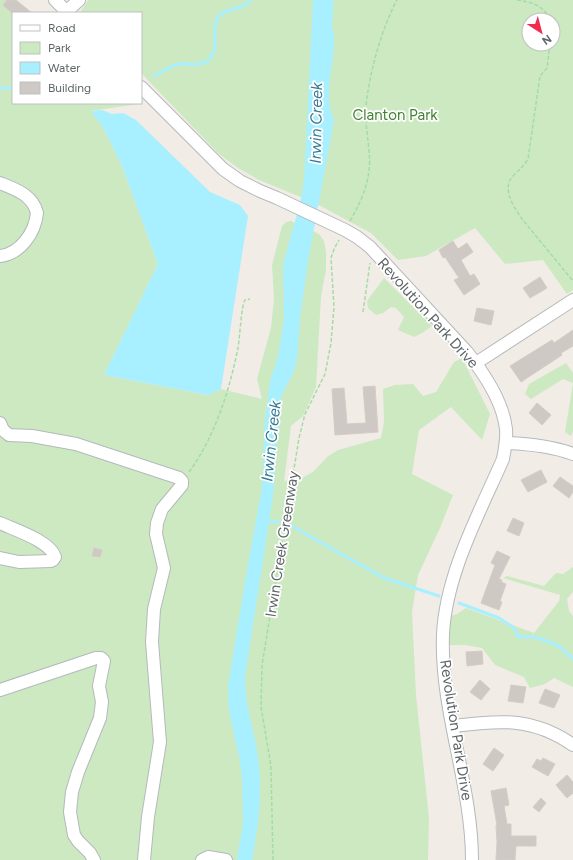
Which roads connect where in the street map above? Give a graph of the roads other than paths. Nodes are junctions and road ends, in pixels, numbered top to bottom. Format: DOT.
graph roads {
  1 [pos="55,0"];
  2 [pos="78,0"];
  3 [pos="67,12"];
  4 [pos="142,88"];
  5 [pos="0,183"];
  6 [pos="0,256"];
  7 [pos="573,300"];
  8 [pos="476,363"];
  9 [pos="0,423"];
  10 [pos="506,443"];
  11 [pos="573,454"];
  12 [pos="182,482"];
  13 [pos="195,482"];
  14 [pos="0,523"];
  15 [pos="0,558"];
  16 [pos="0,690"];
  17 [pos="453,726"];
  18 [pos="573,745"];
  19 [pos="94,860"];
  20 [pos="144,860"];
  21 [pos="202,860"];
  22 [pos="226,860"];
  23 [pos="472,860"];
  1 -- 3 [label="street"];
  2 -- 3 [label="street"];
  4 -- 8 [label="street, Revolution Park Drive"];
  5 -- 6 [label="street"];
  7 -- 8 [label="street"];
  8 -- 10 [label="street, Revolution Park Drive"];
  9 -- 12 [label="street"];
  10 -- 11 [label="street"];
  10 -- 17 [label="street, Revolution Park Drive"];
  12 -- 13 [label="street"];
  12 -- 20 [label="street"];
  14 -- 15 [label="street"];
  16 -- 19 [label="street"];
  17 -- 18 [label="street"];
  17 -- 23 [label="street, Revolution Park Drive"];
  21 -- 22 [label="street"];
}
